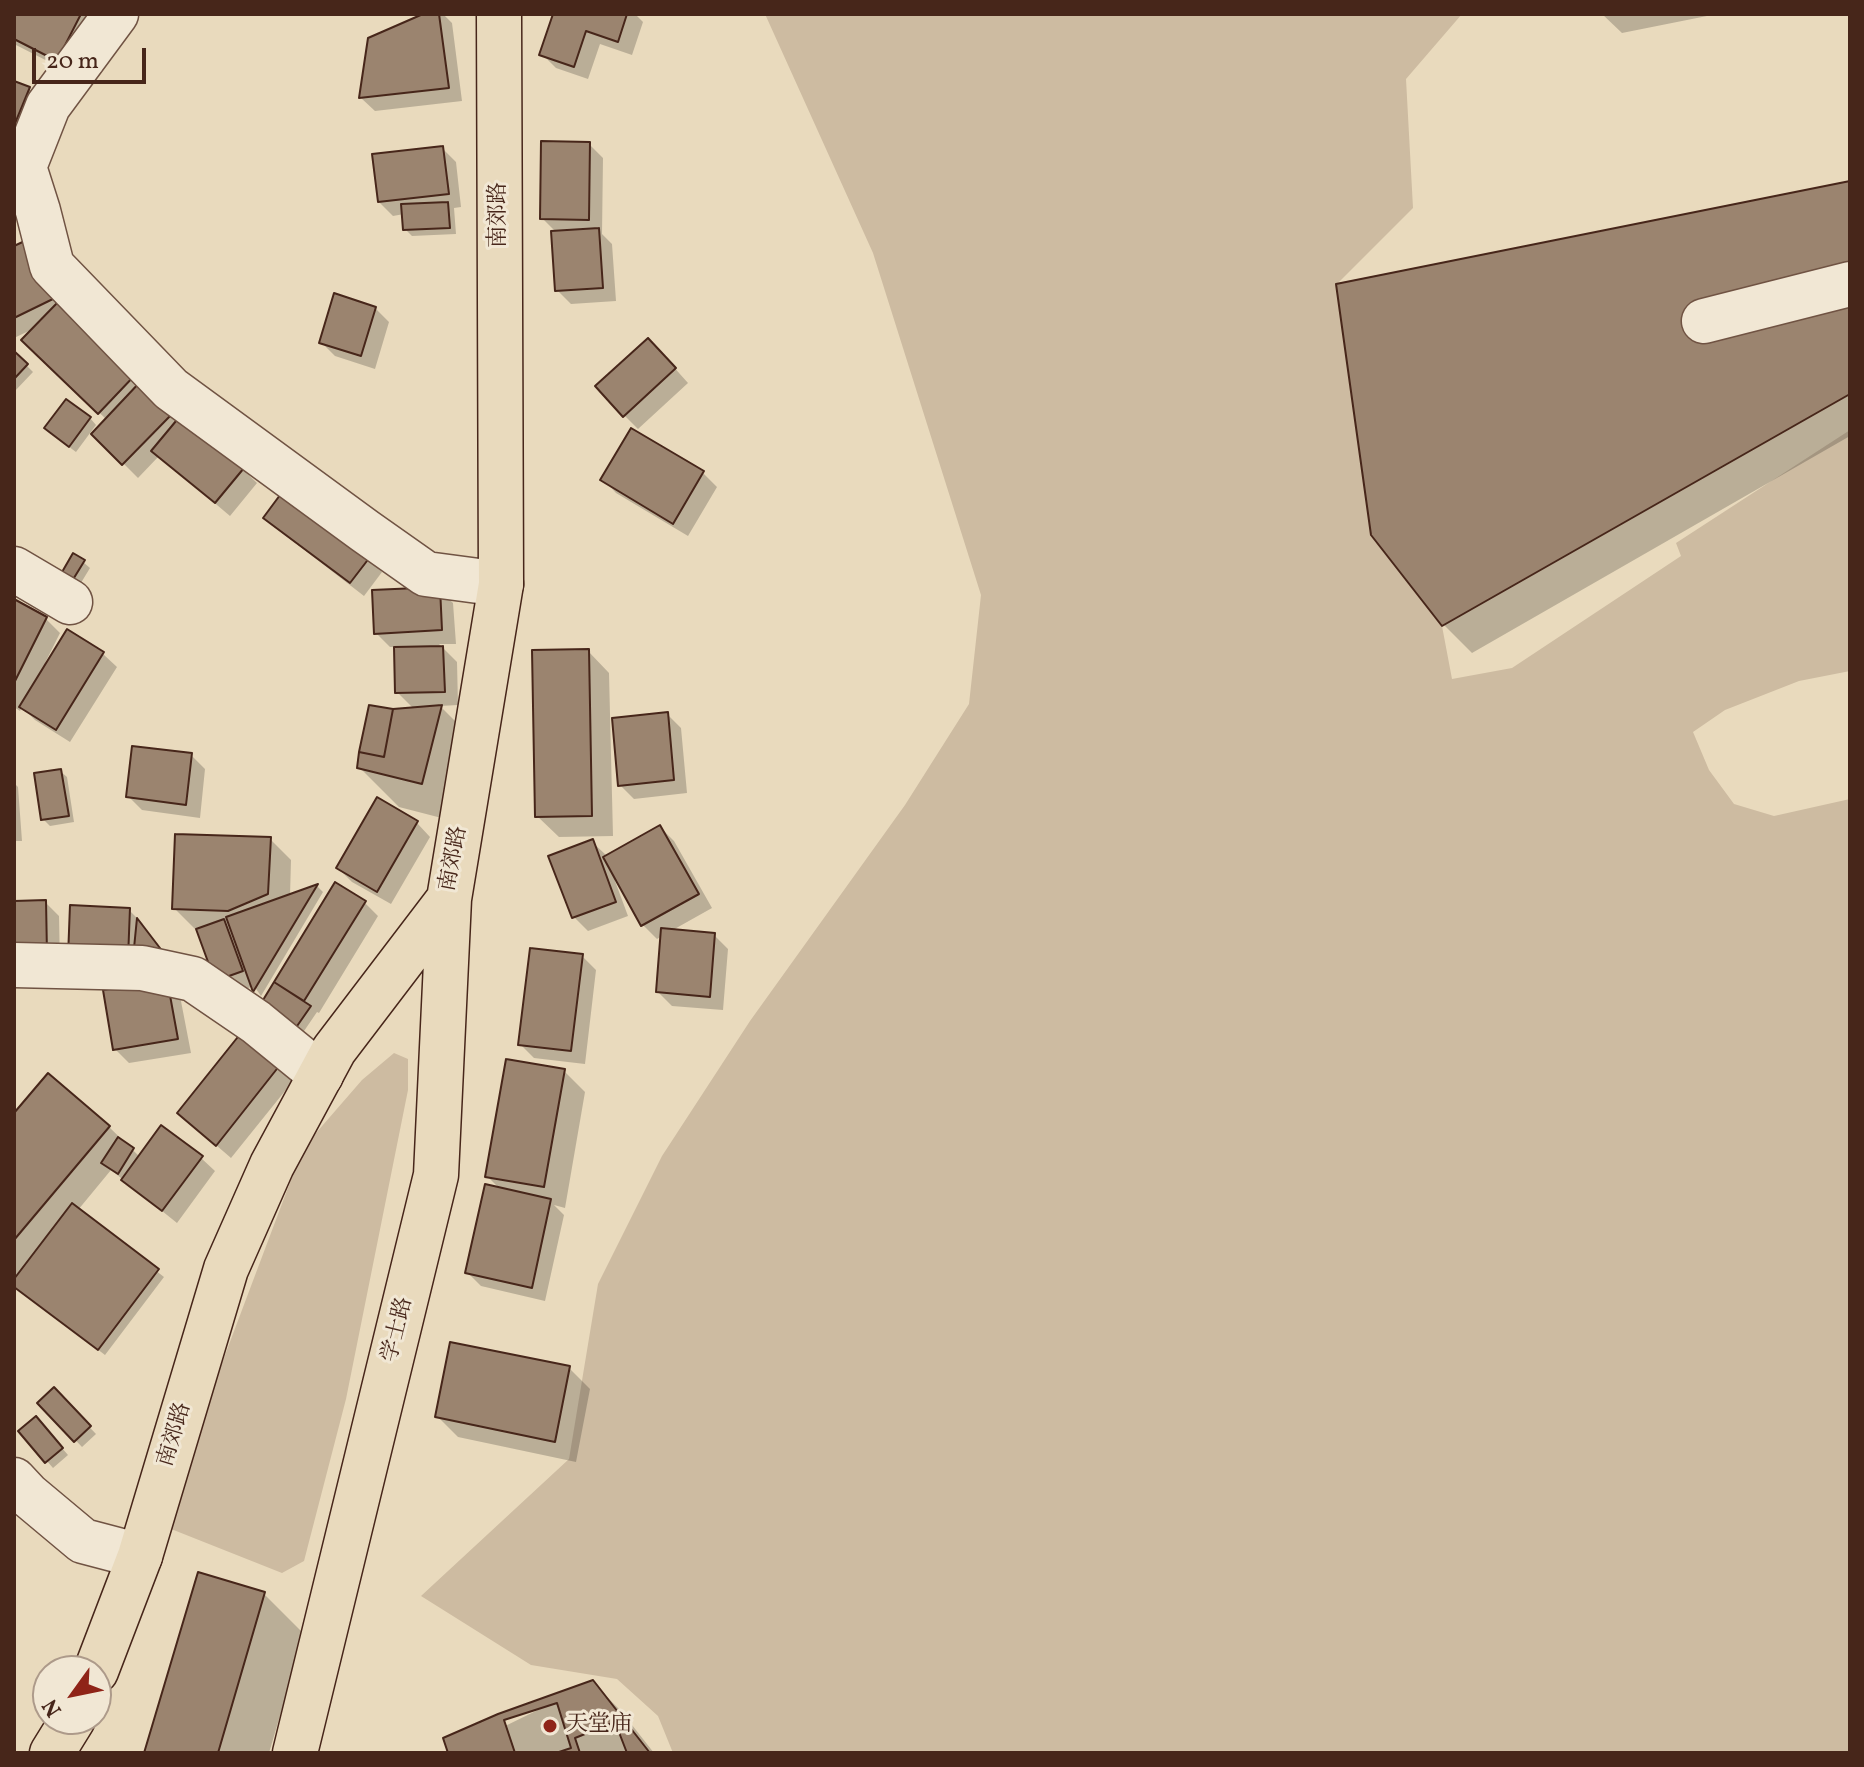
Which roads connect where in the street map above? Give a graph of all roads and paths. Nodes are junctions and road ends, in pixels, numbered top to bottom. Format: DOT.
graph roads {
  1 [pos="116,14"];
  2 [pos="499,14"];
  3 [pos="1850,284"];
  4 [pos="1704,321"];
  5 [pos="14,569"];
  6 [pos="501,584"];
  7 [pos="70,602"];
  8 [pos="449,899"];
  9 [pos="14,965"];
  10 [pos="321,1075"];
  11 [pos="14,1480"];
  12 [pos="140,1556"];
  13 [pos="102,1655"];
  14 [pos="63,1735"];
  15 [pos="52,1753"];
  16 [pos="295,1753"];
  1 -- 6 [label="street"];
  2 -- 6 [label="main road, 南郊路"];
  3 -- 4 [label="street"];
  5 -- 7 [label="street"];
  6 -- 8 [label="main road, 南郊路"];
  8 -- 10 [label="main road, 南郊路"];
  8 -- 16 [label="main road, 学士路"];
  9 -- 10 [label="street"];
  10 -- 12 [label="main road, 南郊路"];
  11 -- 12 [label="street"];
  12 -- 13 [label="main road, 南郊路"];
  14 -- 15 [label="main road"];
}
